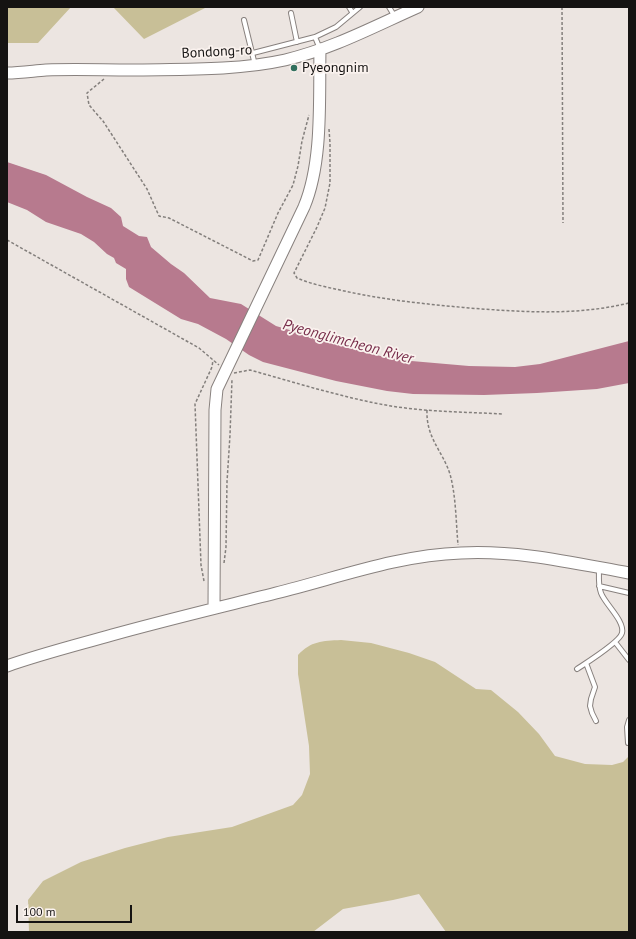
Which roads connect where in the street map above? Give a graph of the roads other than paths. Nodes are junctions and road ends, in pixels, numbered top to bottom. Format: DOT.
graph roads {
  1 [pos="349,7"];
  2 [pos="360,7"];
  3 [pos="389,7"];
  4 [pos="418,7"];
  5 [pos="352,12"];
  6 [pos="291,13"];
  7 [pos="396,17"];
  8 [pos="244,20"];
  9 [pos="315,37"];
  10 [pos="297,42"];
  11 [pos="320,49"];
  12 [pos="253,53"];
  13 [pos="255,65"];
  14 [pos="7,73"];
  15 [pos="598,567"];
  16 [pos="629,573"];
  17 [pos="599,586"];
  18 [pos="629,593"];
  19 [pos="214,608"];
  20 [pos="615,642"];
  21 [pos="629,660"];
  22 [pos="586,664"];
  23 [pos="7,666"];
  24 [pos="577,669"];
  25 [pos="629,720"];
  26 [pos="596,721"];
  27 [pos="628,743"];
  1 -- 5 [label="lane"];
  2 -- 5 [label="lane"];
  3 -- 7 [label="lane"];
  4 -- 7 [label="street, Bondong-ro"];
  5 -- 9 [label="lane"];
  6 -- 10 [label="lane"];
  7 -- 11 [label="street, Bondong-ro"];
  8 -- 12 [label="lane"];
  9 -- 10 [label="lane"];
  9 -- 11 [label="lane"];
  10 -- 12 [label="lane"];
  11 -- 13 [label="street, Bondong-ro"];
  11 -- 19 [label="street"];
  12 -- 13 [label="lane"];
  13 -- 14 [label="street, Bondong-ro"];
  15 -- 16 [label="street"];
  15 -- 17 [label="lane"];
  15 -- 19 [label="street"];
  17 -- 18 [label="lane"];
  17 -- 20 [label="lane"];
  19 -- 23 [label="street"];
  20 -- 21 [label="lane"];
  20 -- 22 [label="lane"];
  22 -- 24 [label="lane"];
  22 -- 26 [label="lane"];
  25 -- 27 [label="lane"];
}
